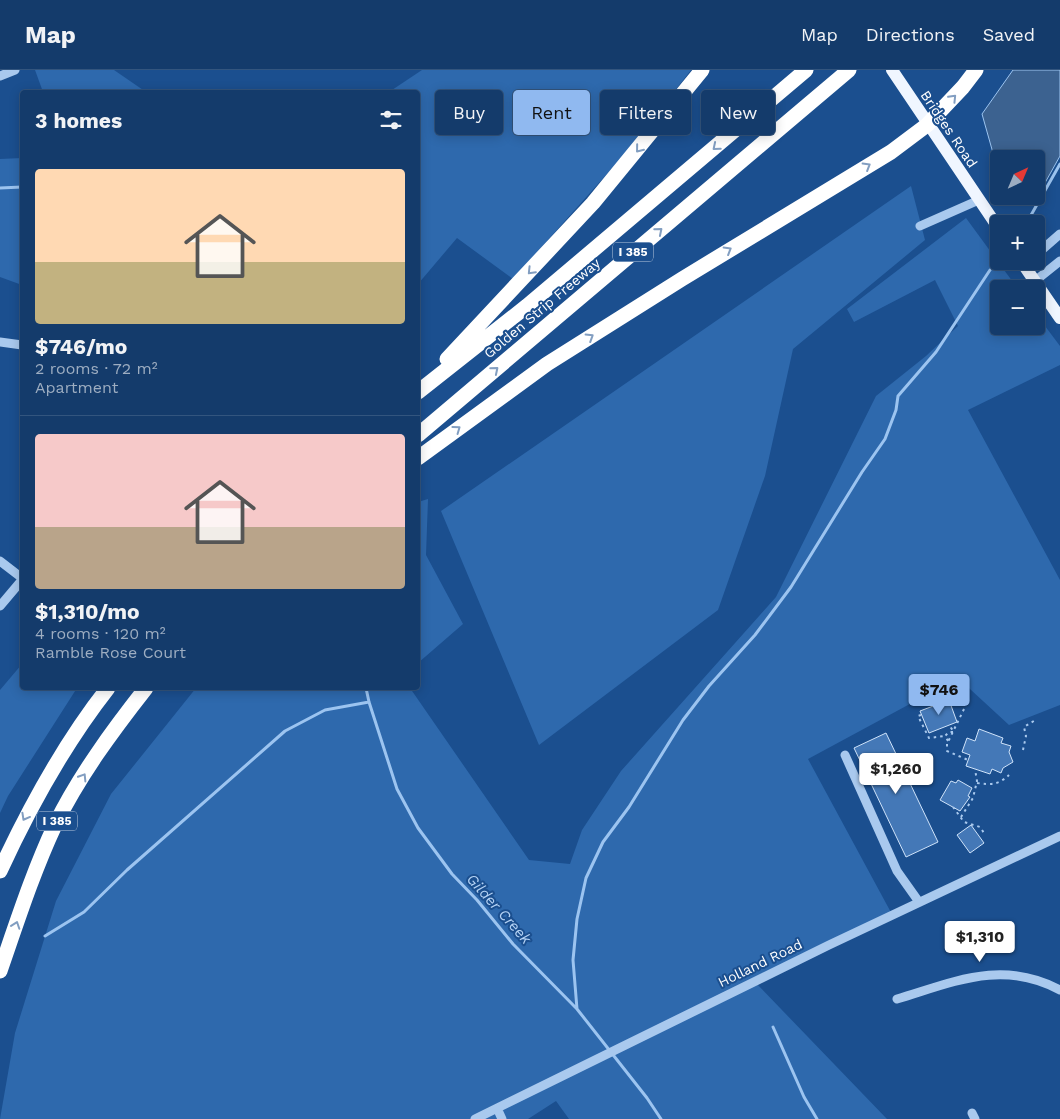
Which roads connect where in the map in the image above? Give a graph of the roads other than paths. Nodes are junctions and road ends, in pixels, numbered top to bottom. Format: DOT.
graph roads {
  1 [pos="15,70"];
  2 [pos="702,70"];
  3 [pos="806,70"];
  4 [pos="849,70"];
  5 [pos="892,70"];
  6 [pos="976,70"];
  7 [pos="0,76"];
  8 [pos="927,124"];
  9 [pos="979,200"];
  10 [pos="990,216"];
  11 [pos="920,226"];
  12 [pos="1060,234"];
  13 [pos="1045,248"];
  14 [pos="1060,261"];
  15 [pos="1037,280"];
  16 [pos="1045,296"];
  17 [pos="1060,318"];
  18 [pos="0,342"];
  19 [pos="20,345"];
  20 [pos="420,389"];
  21 [pos="420,389"];
  22 [pos="420,433"];
  23 [pos="420,457"];
  24 [pos="0,561"];
  25 [pos="20,577"];
  26 [pos="20,581"];
  27 [pos="0,606"];
  28 [pos="107,690"];
  29 [pos="145,690"];
  30 [pos="845,755"];
  31 [pos="1060,836"];
  32 [pos="0,871"];
  33 [pos="919,902"];
  34 [pos="0,971"];
  35 [pos="1060,990"];
  36 [pos="897,999"];
  37 [pos="497,1108"];
  38 [pos="475,1119"];
  39 [pos="502,1119"];
  1 -- 7 [label="street"];
  2 -- 20 [label="highway, one-way"];
  3 -- 21 [label="highway, Golden Strip Freeway / I 385, one-way"];
  22 -- 4 [label="highway, Golden Strip Freeway / I 385, one-way"];
  5 -- 8 [label="main road, Bridges Road"];
  8 -- 6 [label="highway, one-way"];
  8 -- 9 [label="main road, Bridges Road"];
  23 -- 8 [label="highway, one-way"];
  9 -- 10 [label="main road, Bridges Road"];
  9 -- 11 [label="street"];
  12 -- 13 [label="street"];
  14 -- 15 [label="street"];
  16 -- 17 [label="main road"];
  18 -- 19 [label="street"];
  24 -- 25 [label="street"];
  26 -- 27 [label="street"];
  28 -- 32 [label="highway, I 385, one-way"];
  34 -- 29 [label="highway, I 385, one-way"];
  30 -- 33 [label="street"];
  31 -- 33 [label="street, Holland Road"];
  33 -- 37 [label="street, Holland Road"];
  35 -- 36 [label="street"];
  37 -- 38 [label="street, Holland Road"];
  37 -- 39 [label="street"];
}
